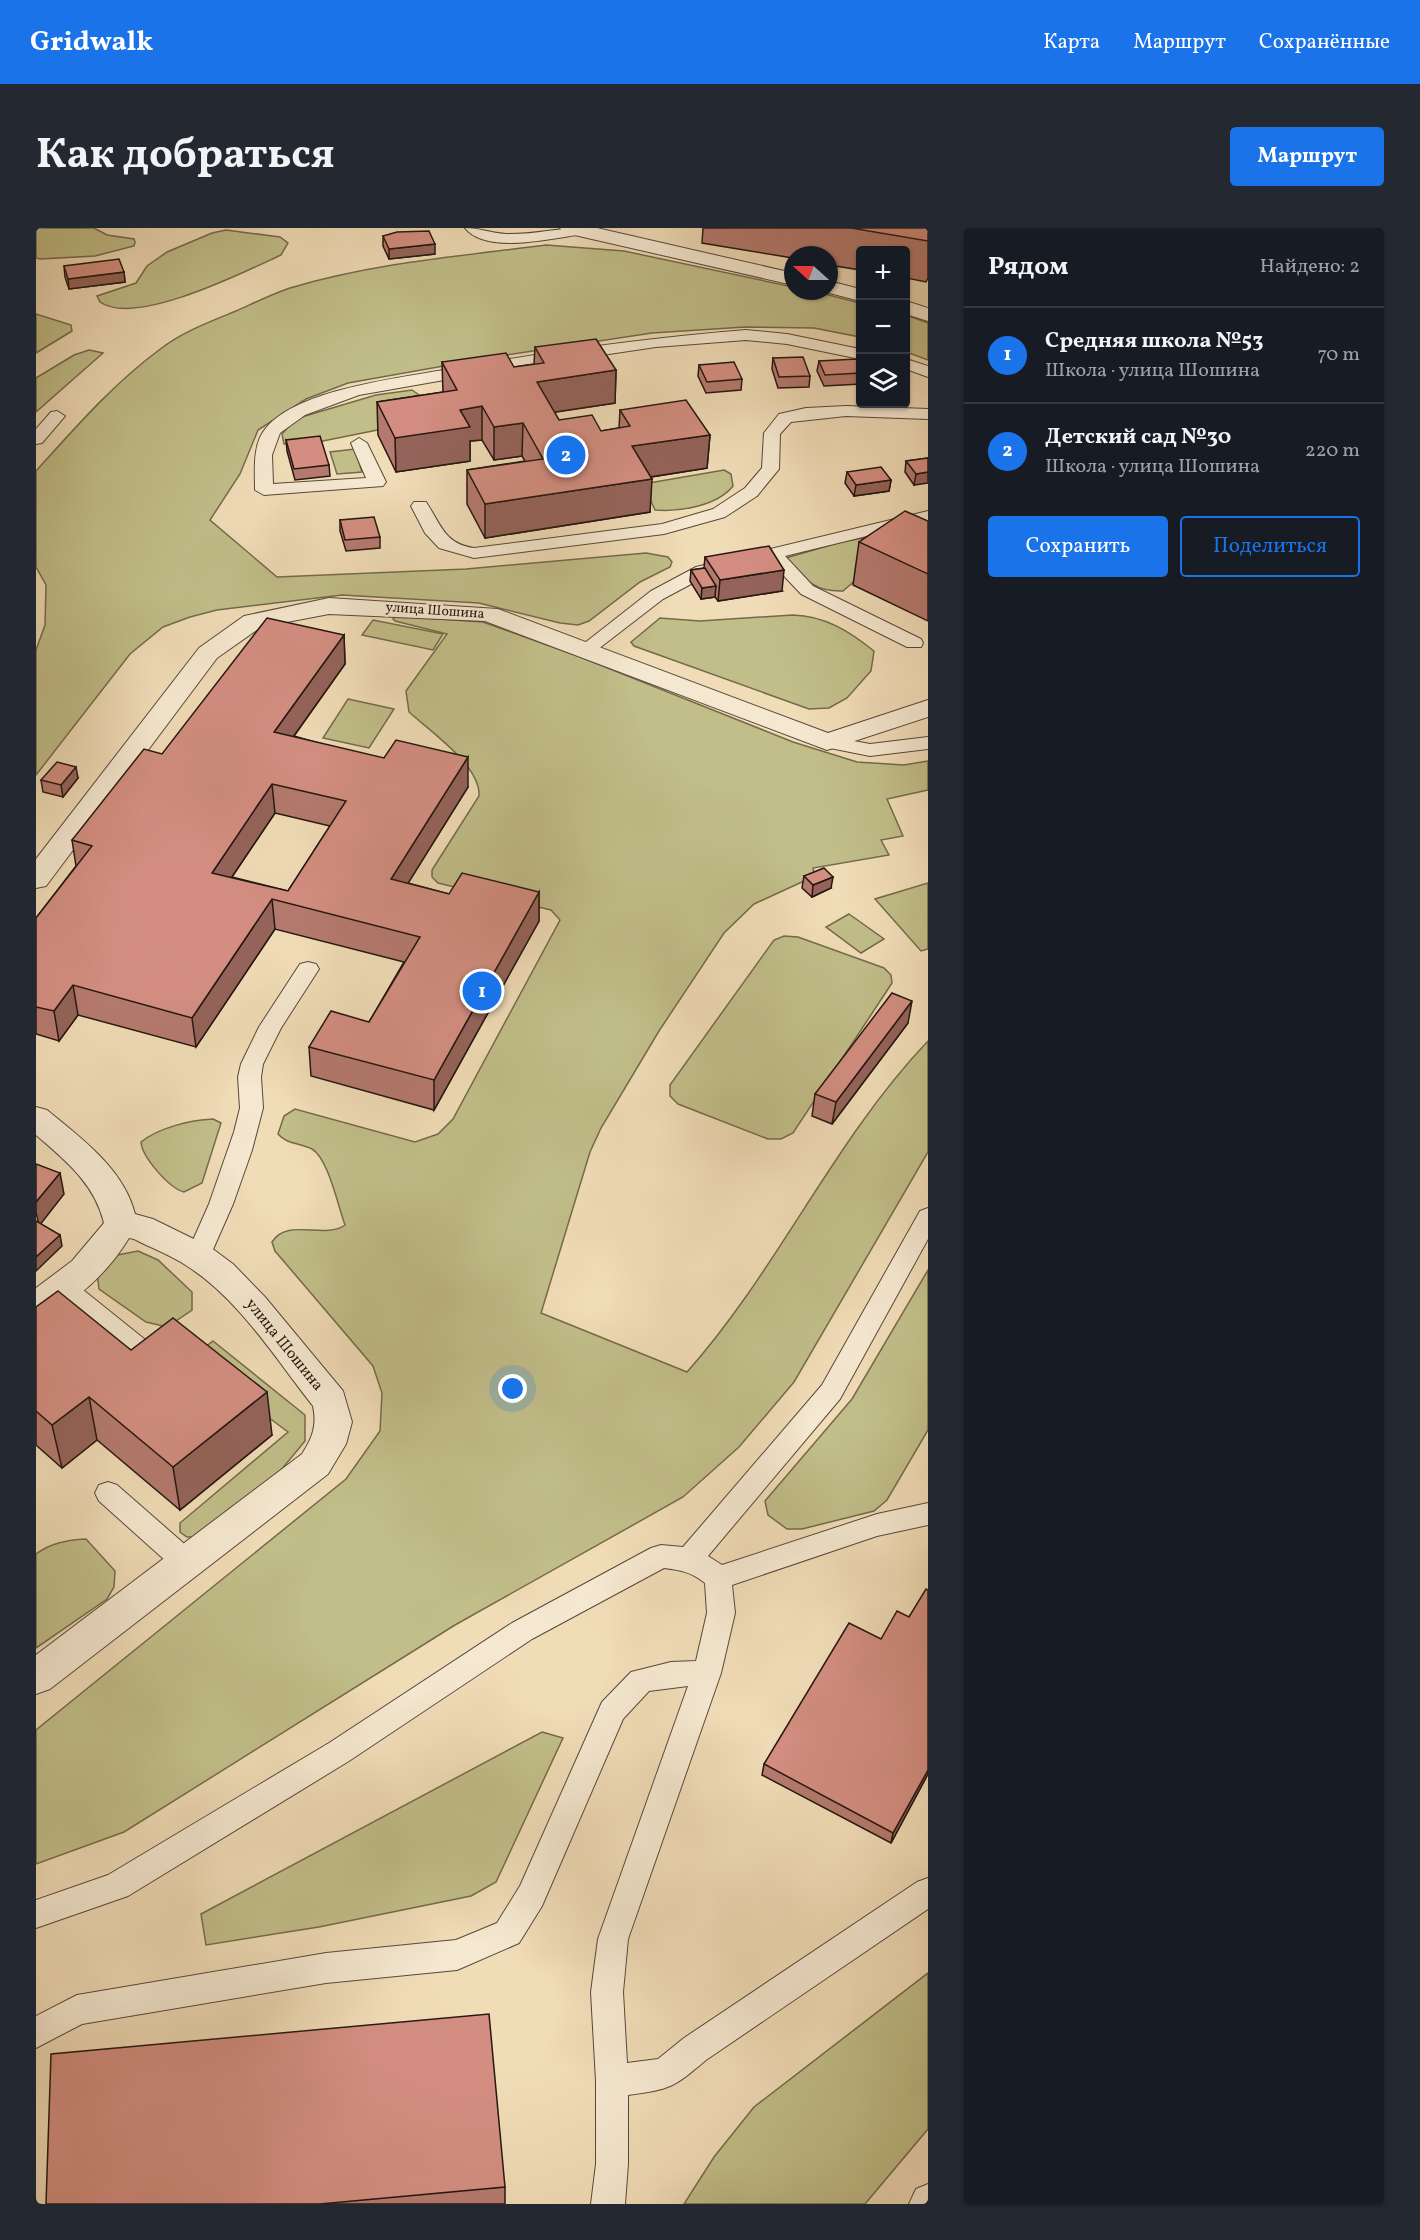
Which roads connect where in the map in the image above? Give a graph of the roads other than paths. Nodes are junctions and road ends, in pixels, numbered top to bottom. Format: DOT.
graph roads {
  1 [pos="472,228"];
  2 [pos="574,229"];
  3 [pos="784,277"];
  4 [pos="838,290"];
  5 [pos="856,295"];
  6 [pos="910,308"];
  7 [pos="928,315"];
  8 [pos="856,353"];
  9 [pos="910,365"];
  10 [pos="928,372"];
  11 [pos="928,414"];
  12 [pos="57,416"];
  13 [pos="36,439"];
  14 [pos="359,443"];
  15 [pos="420,506"];
  16 [pos="928,516"];
  17 [pos="894,525"];
  18 [pos="920,537"];
  19 [pos="774,555"];
  20 [pos="914,643"];
  21 [pos="586,649"];
  22 [pos="928,708"];
  23 [pos="827,742"];
  24 [pos="928,743"];
  25 [pos="36,879"];
  26 [pos="308,969"];
  27 [pos="36,1118"];
  28 [pos="928,1217"];
  29 [pos="121,1224"];
  30 [pos="198,1256"];
  31 [pos="49,1297"];
  32 [pos="144,1353"];
  33 [pos="108,1493"];
  34 [pos="928,1514"];
  35 [pos="689,1559"];
  36 [pos="187,1563"];
  37 [pos="718,1578"];
  38 [pos="707,1673"];
  39 [pos="36,1677"];
  40 [pos="928,1892"];
  41 [pos="36,1914"];
  42 [pos="36,2032"];
  43 [pos="612,2081"];
  44 [pos="608,2204"];
  1 -- 2 [label="lane"];
  2 -- 3 [label="street"];
  4 -- 5 [label="street"];
  6 -- 7 [label="street"];
  8 -- 14 [label="lane"];
  9 -- 10 [label="lane"];
  11 -- 15 [label="lane"];
  12 -- 13 [label="lane"];
  16 -- 17 [label="lane"];
  17 -- 18 [label="lane"];
  17 -- 19 [label="lane"];
  19 -- 20 [label="lane"];
  19 -- 21 [label="lane"];
  21 -- 23 [label="street, улица Шошина"];
  21 -- 25 [label="street, улица Шошина"];
  22 -- 23 [label="street"];
  23 -- 24 [label="lane"];
  26 -- 30 [label="lane"];
  27 -- 29 [label="street"];
  28 -- 35 [label="lane"];
  29 -- 30 [label="street, улица Шошина"];
  29 -- 31 [label="street"];
  30 -- 36 [label="street, улица Шошина"];
  31 -- 32 [label="lane"];
  33 -- 36 [label="lane"];
  34 -- 37 [label="lane"];
  35 -- 37 [label="lane"];
  35 -- 41 [label="lane"];
  36 -- 39 [label="street, улица Шошина"];
  37 -- 38 [label="lane"];
  38 -- 42 [label="lane"];
  38 -- 43 [label="lane"];
  40 -- 43 [label="lane"];
  43 -- 44 [label="lane"];
}
